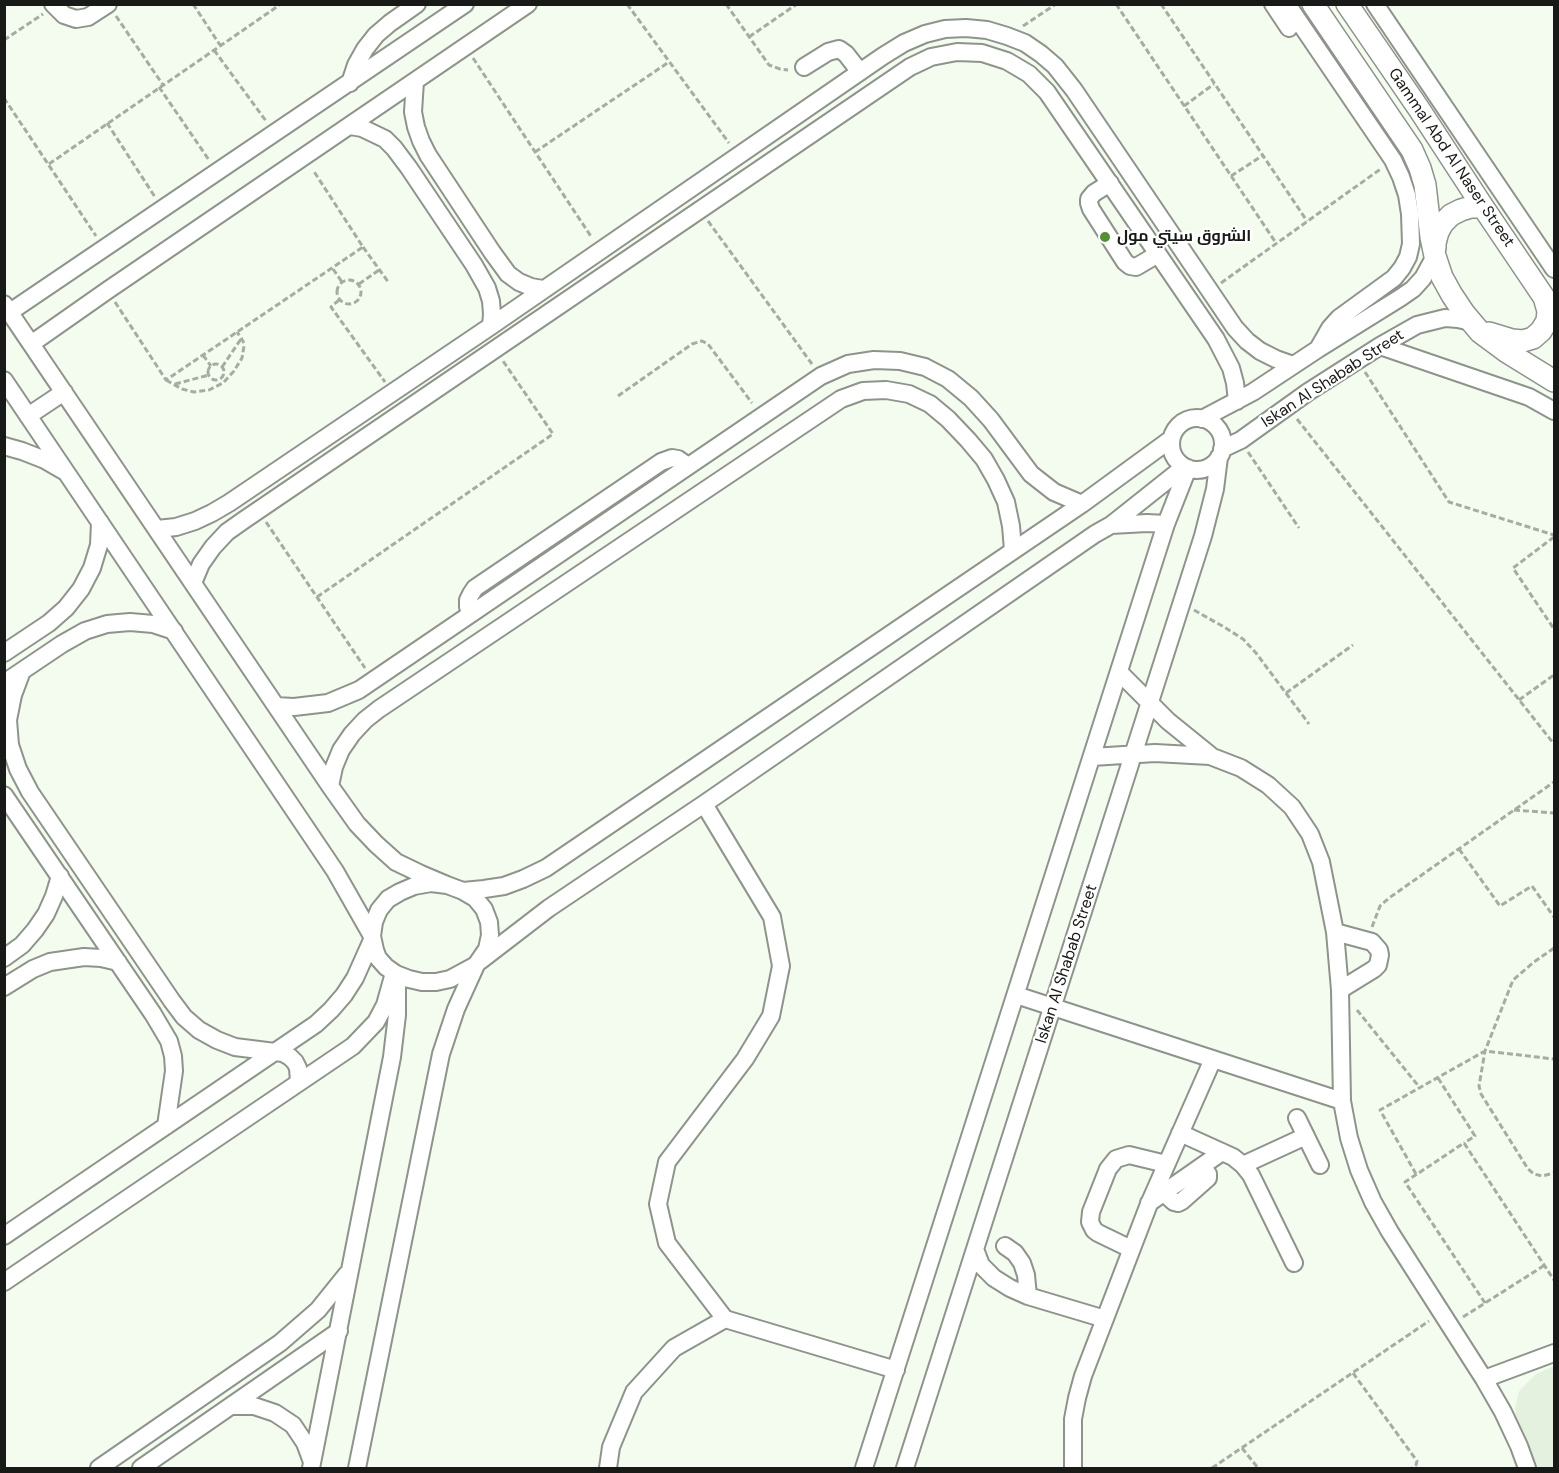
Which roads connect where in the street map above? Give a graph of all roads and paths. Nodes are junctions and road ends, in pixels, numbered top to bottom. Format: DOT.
graph roads {
  1 [pos="108,4"];
  2 [pos="193,4"];
  3 [pos="281,4"];
  4 [pos="417,4"];
  5 [pos="465,4"];
  6 [pos="528,4"];
  7 [pos="627,4"];
  8 [pos="797,4"];
  9 [pos="1056,4"];
  10 [pos="1116,4"];
  11 [pos="1161,4"];
  12 [pos="1273,4"];
  13 [pos="1287,4"];
  14 [pos="1312,4"];
  15 [pos="1347,4"];
  16 [pos="1375,4"];
  17 [pos="55,5"];
  18 [pos="727,5"];
  19 [pos="1007,36"];
  20 [pos="749,37"];
  21 [pos="4,40"];
  22 [pos="220,46"];
  23 [pos="466,47"];
  24 [pos="214,50"];
  25 [pos="669,62"];
  26 [pos="804,67"];
  27 [pos="860,72"];
  28 [pos="415,81"];
  29 [pos="350,83"];
  30 [pos="1214,83"];
  31 [pos="161,86"];
  32 [pos="4,98"];
  33 [pos="1184,106"];
  34 [pos="1359,110"];
  35 [pos="107,123"];
  36 [pos="350,126"];
  37 [pos="275,134"];
  38 [pos="1447,151"];
  39 [pos="535,152"];
  40 [pos="1263,155"];
  41 [pos="738,156"];
  42 [pos="305,157"];
  43 [pos="1393,160"];
  44 [pos="49,164"];
  45 [pos="1420,168"];
  46 [pos="217,172"];
  47 [pos="1231,176"];
  48 [pos="1110,183"];
  49 [pos="1483,207"];
  50 [pos="163,209"];
  51 [pos="700,210"];
  52 [pos="1307,221"];
  53 [pos="1276,243"];
  54 [pos="363,247"];
  55 [pos="105,249"];
  56 [pos="600,250"];
  57 [pos="1158,254"];
  58 [pos="1436,256"];
  59 [pos="332,268"];
  60 [pos="1554,268"];
  61 [pos="379,270"];
  62 [pos="342,282"];
  63 [pos="388,283"];
  64 [pos="360,284"];
  65 [pos="543,289"];
  66 [pos="108,291"];
  67 [pos="1210,291"];
  68 [pos="339,300"];
  69 [pos="1549,304"];
  70 [pos="1386,307"];
  71 [pos="7,308"];
  72 [pos="491,326"];
  73 [pos="237,332"];
  74 [pos="1480,332"];
  75 [pos="1403,333"];
  76 [pos="242,338"];
  77 [pos="31,344"];
  78 [pos="1380,346"];
  79 [pos="1318,349"];
  80 [pos="495,350"];
  81 [pos="203,355"];
  82 [pos="1358,360"];
  83 [pos="211,366"];
  84 [pos="1293,366"];
  85 [pos="222,367"];
  86 [pos="209,375"];
  87 [pos="821,376"];
  88 [pos="220,378"];
  89 [pos="4,380"];
  90 [pos="166,380"];
  91 [pos="1554,381"];
  92 [pos="223,383"];
  93 [pos="173,384"];
  94 [pos="64,392"];
  95 [pos="393,393"];
  96 [pos="618,396"];
  97 [pos="10,399"];
  98 [pos="1237,401"];
  99 [pos="1287,406"];
  100 [pos="1554,411"];
  101 [pos="28,416"];
  102 [pos="761,416"];
  103 [pos="1202,419"];
  104 [pos="1171,439"];
  105 [pos="1241,440"];
  106 [pos="4,446"];
  107 [pos="1220,453"];
  108 [pos="1186,467"];
  109 [pos="67,472"];
  110 [pos="1082,504"];
  111 [pos="258,511"];
  112 [pos="100,522"];
  113 [pos="1166,524"];
  114 [pos="1111,525"];
  115 [pos="1299,528"];
  116 [pos="157,529"];
  117 [pos="1554,536"];
  118 [pos="1013,550"];
  119 [pos="193,583"];
  120 [pos="317,597"];
  121 [pos="1182,603"];
  122 [pos="1554,615"];
  123 [pos="1548,620"];
  124 [pos="48,623"];
  125 [pos="1554,629"];
  126 [pos="174,631"];
  127 [pos="62,644"];
  128 [pos="1353,645"];
  129 [pos="4,653"];
  130 [pos="22,671"];
  131 [pos="1119,672"];
  132 [pos="1554,675"];
  133 [pos="374,680"];
  134 [pos="4,683"];
  135 [pos="1286,693"];
  136 [pos="1519,700"];
  137 [pos="1150,703"];
  138 [pos="276,706"];
  139 [pos="1309,724"];
  140 [pos="1554,744"];
  141 [pos="1134,754"];
  142 [pos="1210,756"];
  143 [pos="1092,757"];
  144 [pos="24,781"];
  145 [pos="1554,782"];
  146 [pos="330,786"];
  147 [pos="4,793"];
  148 [pos="704,804"];
  149 [pos="1514,810"];
  150 [pos="1554,813"];
  151 [pos="1459,849"];
  152 [pos="60,876"];
  153 [pos="455,888"];
  154 [pos="1554,917"];
  155 [pos="1335,932"];
  156 [pos="372,938"];
  157 [pos="1367,940"];
  158 [pos="1554,948"];
  159 [pos="6,958"];
  160 [pos="118,962"];
  161 [pos="478,963"];
  162 [pos="395,973"];
  163 [pos="20,977"];
  164 [pos="4,987"];
  165 [pos="1340,990"];
  166 [pos="1016,995"];
  167 [pos="172,1001"];
  168 [pos="1053,1007"];
  169 [pos="153,1014"];
  170 [pos="1485,1051"];
  171 [pos="276,1052"];
  172 [pos="1213,1059"];
  173 [pos="1554,1059"];
  174 [pos="1438,1078"];
  175 [pos="299,1082"];
  176 [pos="1420,1088"];
  177 [pos="1342,1101"];
  178 [pos="1297,1118"];
  179 [pos="166,1126"];
  180 [pos="1180,1133"];
  181 [pos="1306,1136"];
  182 [pos="1464,1143"];
  183 [pos="1222,1152"];
  184 [pos="1166,1164"];
  185 [pos="1243,1165"];
  186 [pos="1320,1165"];
  187 [pos="1554,1173"];
  188 [pos="1416,1174"];
  189 [pos="1149,1204"];
  190 [pos="4,1236"];
  191 [pos="1005,1246"];
  192 [pos="1131,1249"];
  193 [pos="975,1250"];
  194 [pos="1294,1263"];
  195 [pos="1545,1265"];
  196 [pos="349,1271"];
  197 [pos="1554,1280"];
  198 [pos="4,1282"];
  199 [pos="1028,1296"];
  200 [pos="1485,1303"];
  201 [pos="725,1319"];
  202 [pos="1105,1319"];
  203 [pos="1446,1319"];
  204 [pos="339,1331"];
  205 [pos="1554,1353"];
  206 [pos="256,1360"];
  207 [pos="896,1370"];
  208 [pos="1353,1372"];
  209 [pos="1484,1379"];
  210 [pos="270,1380"];
  211 [pos="232,1406"];
  212 [pos="1242,1448"];
  213 [pos="312,1466"];
  214 [pos="99,1468"];
  215 [pos="141,1468"];
  216 [pos="357,1468"];
  217 [pos="608,1468"];
  218 [pos="864,1468"];
  219 [pos="905,1468"];
  220 [pos="1073,1468"];
  221 [pos="1212,1468"];
  222 [pos="1258,1468"];
  223 [pos="1412,1468"];
  224 [pos="1527,1468"];
  1 -- 17 [label="street"];
  1 -- 31 [label="path"];
  2 -- 22 [label="path"];
  3 -- 22 [label="path"];
  4 -- 29 [label="street"];
  5 -- 29 [label="street"];
  6 -- 23 [label="street"];
  7 -- 25 [label="path"];
  8 -- 20 [label="path"];
  9 -- 19 [label="path"];
  10 -- 33 [label="path"];
  11 -- 30 [label="path"];
  12 -- 34 [label="street"];
  13 -- 34 [label="street"];
  14 -- 45 [label="main road, Gammal Abd Al Naser Street"];
  15 -- 38 [label="main road, Gammal Abd Al Naser Street"];
  16 -- 60 [label="street"];
  17 -- 21 [label="path"];
  18 -- 20 [label="path"];
  19 -- 27 [label="street"];
  19 -- 67 [label="street"];
  20 -- 26 [label="path"];
  22 -- 24 [label="path"];
  23 -- 28 [label="street"];
  23 -- 39 [label="path"];
  24 -- 31 [label="path"];
  24 -- 37 [label="path"];
  25 -- 39 [label="path"];
  25 -- 41 [label="path"];
  26 -- 27 [label="street"];
  27 -- 41 [label="street"];
  28 -- 36 [label="street"];
  28 -- 65 [label="street"];
  29 -- 37 [label="street"];
  30 -- 33 [label="path"];
  30 -- 40 [label="path"];
  31 -- 35 [label="path"];
  31 -- 46 [label="path"];
  32 -- 44 [label="path"];
  33 -- 47 [label="path"];
  34 -- 43 [label="street"];
  35 -- 44 [label="path"];
  35 -- 50 [label="path"];
  36 -- 42 [label="street"];
  36 -- 72 [label="street"];
  37 -- 46 [label="street"];
  38 -- 45 [label="main road"];
  38 -- 49 [label="main road, Gammal Abd Al Naser Street"];
  39 -- 56 [label="path"];
  40 -- 47 [label="path"];
  40 -- 52 [label="path"];
  41 -- 56 [label="street"];
  42 -- 54 [label="path"];
  42 -- 66 [label="street"];
  43 -- 52 [label="path"];
  43 -- 79 [label="street"];
  44 -- 55 [label="path"];
  45 -- 58 [label="main road, Gammal Abd Al Naser Street"];
  46 -- 50 [label="street"];
  47 -- 53 [label="path"];
  48 -- 51 [label="street"];
  48 -- 57 [label="street"];
  48 -- 57 [label="street"];
  49 -- 58 [label="main road"];
  49 -- 69 [label="main road, Gammal Abd Al Naser Street"];
  50 -- 55 [label="street"];
  51 -- 80 [label="street"];
  51 -- 87 [label="path"];
  52 -- 53 [label="path"];
  53 -- 67 [label="path"];
  54 -- 59 [label="path"];
  54 -- 61 [label="path"];
  55 -- 71 [label="street"];
  56 -- 65 [label="street"];
  57 -- 98 [label="street"];
  58 -- 70 [label="street, Iskan Al Shabab Street"];
  58 -- 74 [label="main road, Gammal Abd Al Naser Street"];
  59 -- 62 [label="path"];
  59 -- 73 [label="path"];
  61 -- 63 [label="path"];
  61 -- 64 [label="path"];
  62 -- 64 [label="path"];
  62 -- 68 [label="path"];
  64 -- 68 [label="path"];
  65 -- 72 [label="street"];
  66 -- 77 [label="street"];
  66 -- 90 [label="path"];
  67 -- 84 [label="street"];
  68 -- 95 [label="path"];
  69 -- 74 [label="main road"];
  70 -- 75 [label="street"];
  70 -- 79 [label="street, Iskan Al Shabab Street"];
  71 -- 77 [label="street"];
  72 -- 95 [label="street"];
  73 -- 76 [label="path"];
  73 -- 81 [label="path"];
  74 -- 75 [label="street, Iskan Al Shabab Street"];
  74 -- 91 [label="main road, Gammal Abd Al Naser Street"];
  75 -- 78 [label="street, Iskan Al Shabab Street"];
  76 -- 85 [label="path"];
  76 -- 92 [label="path"];
  77 -- 94 [label="street"];
  78 -- 82 [label="street, Iskan Al Shabab Street"];
  78 -- 100 [label="street"];
  79 -- 84 [label="street, Iskan Al Shabab Street"];
  80 -- 111 [label="street"];
  80 -- 120 [label="path"];
  81 -- 83 [label="path"];
  81 -- 90 [label="path"];
  82 -- 99 [label="street, Iskan Al Shabab Street"];
  82 -- 117 [label="path"];
  83 -- 85 [label="path"];
  83 -- 86 [label="path"];
  84 -- 98 [label="street, Iskan Al Shabab Street"];
  85 -- 88 [label="path"];
  86 -- 88 [label="path"];
  86 -- 93 [label="path"];
  87 -- 102 [label="street"];
  87 -- 110 [label="street"];
  88 -- 92 [label="path"];
  89 -- 97 [label="street"];
  90 -- 93 [label="path"];
  92 -- 93 [label="path"];
  94 -- 101 [label="street"];
  94 -- 116 [label="street"];
  95 -- 116 [label="street"];
  96 -- 102 [label="path"];
  97 -- 101 [label="street"];
  98 -- 103 [label="street, Iskan Al Shabab Street"];
  99 -- 105 [label="street, Iskan Al Shabab Street"];
  99 -- 136 [label="path"];
  101 -- 109 [label="street"];
  102 -- 133 [label="street"];
  103 -- 104 [label="street"];
  103 -- 107 [label="street"];
  104 -- 108 [label="street"];
  104 -- 110 [label="street"];
  105 -- 107 [label="street, Iskan Al Shabab Street"];
  105 -- 115 [label="path"];
  106 -- 109 [label="street"];
  107 -- 108 [label="street"];
  107 -- 121 [label="street, Iskan Al Shabab Street"];
  108 -- 113 [label="street"];
  108 -- 114 [label="street"];
  109 -- 112 [label="street"];
  110 -- 118 [label="street"];
  111 -- 119 [label="street"];
  111 -- 120 [label="path"];
  112 -- 124 [label="street"];
  112 -- 126 [label="street"];
  113 -- 114 [label="street"];
  113 -- 131 [label="street"];
  114 -- 148 [label="street"];
  116 -- 119 [label="street"];
  117 -- 123 [label="path"];
  118 -- 146 [label="street"];
  118 -- 153 [label="street"];
  119 -- 138 [label="street"];
  120 -- 133 [label="path"];
  121 -- 135 [label="path"];
  121 -- 137 [label="street, Iskan Al Shabab Street"];
  122 -- 123 [label="path"];
  123 -- 125 [label="path"];
  124 -- 127 [label="street"];
  124 -- 129 [label="street"];
  126 -- 127 [label="street"];
  126 -- 156 [label="street"];
  127 -- 130 [label="street"];
  128 -- 135 [label="path"];
  130 -- 134 [label="street"];
  130 -- 144 [label="street"];
  131 -- 137 [label="street"];
  131 -- 143 [label="street"];
  132 -- 136 [label="path"];
  133 -- 138 [label="street"];
  135 -- 139 [label="path"];
  136 -- 140 [label="path"];
  137 -- 141 [label="street, Iskan Al Shabab Street"];
  137 -- 142 [label="street"];
  138 -- 146 [label="street"];
  141 -- 142 [label="street"];
  141 -- 143 [label="street"];
  141 -- 168 [label="street, Iskan Al Shabab Street"];
  142 -- 155 [label="street"];
  143 -- 166 [label="street"];
  144 -- 147 [label="street"];
  144 -- 167 [label="street"];
  145 -- 149 [label="path"];
  146 -- 153 [label="street"];
  147 -- 152 [label="street"];
  148 -- 161 [label="street"];
  148 -- 201 [label="street"];
  149 -- 150 [label="path"];
  149 -- 151 [label="path"];
  151 -- 154 [label="path"];
  151 -- 157 [label="path"];
  152 -- 159 [label="street"];
  152 -- 160 [label="street"];
  153 -- 156 [label="street"];
  153 -- 161 [label="street"];
  155 -- 157 [label="street"];
  155 -- 165 [label="street"];
  156 -- 162 [label="street"];
  156 -- 171 [label="street"];
  157 -- 165 [label="street"];
  158 -- 170 [label="path"];
  159 -- 163 [label="street"];
  160 -- 163 [label="street"];
  160 -- 169 [label="street"];
  161 -- 162 [label="street"];
  161 -- 216 [label="street"];
  162 -- 175 [label="street"];
  162 -- 196 [label="street"];
  163 -- 164 [label="street"];
  165 -- 176 [label="path"];
  165 -- 177 [label="street"];
  166 -- 168 [label="street"];
  166 -- 207 [label="street"];
  167 -- 169 [label="street"];
  167 -- 171 [label="street"];
  168 -- 172 [label="street"];
  168 -- 193 [label="street, Iskan Al Shabab Street"];
  169 -- 179 [label="street"];
  170 -- 173 [label="path"];
  170 -- 174 [label="path"];
  170 -- 187 [label="path"];
  171 -- 175 [label="street"];
  171 -- 179 [label="street"];
  172 -- 177 [label="street"];
  172 -- 180 [label="street"];
  174 -- 176 [label="path"];
  174 -- 182 [label="path"];
  175 -- 198 [label="street"];
  176 -- 188 [label="path"];
  177 -- 203 [label="street"];
  178 -- 181 [label="street"];
  179 -- 190 [label="street"];
  180 -- 183 [label="street"];
  180 -- 184 [label="street"];
  181 -- 185 [label="street"];
  181 -- 186 [label="street"];
  182 -- 188 [label="path"];
  182 -- 195 [label="path"];
  183 -- 185 [label="street"];
  183 -- 189 [label="street"];
  184 -- 189 [label="street"];
  184 -- 192 [label="street"];
  185 -- 194 [label="street"];
  188 -- 200 [label="path"];
  189 -- 192 [label="street"];
  191 -- 199 [label="street"];
  192 -- 202 [label="street"];
  193 -- 199 [label="street"];
  193 -- 219 [label="street, Iskan Al Shabab Street"];
  195 -- 197 [label="path"];
  195 -- 200 [label="path"];
  196 -- 204 [label="street"];
  196 -- 206 [label="street"];
  199 -- 202 [label="street"];
  200 -- 203 [label="path"];
  201 -- 207 [label="street"];
  201 -- 217 [label="street"];
  202 -- 220 [label="street"];
  203 -- 208 [label="path"];
  203 -- 209 [label="street"];
  204 -- 210 [label="street"];
  204 -- 213 [label="street"];
  205 -- 209 [label="street"];
  206 -- 210 [label="street"];
  206 -- 214 [label="street"];
  207 -- 218 [label="street"];
  208 -- 212 [label="path"];
  208 -- 223 [label="path"];
  209 -- 224 [label="street"];
  210 -- 211 [label="street"];
  211 -- 213 [label="street"];
  211 -- 215 [label="street"];
  212 -- 221 [label="path"];
  212 -- 222 [label="path"];
}
